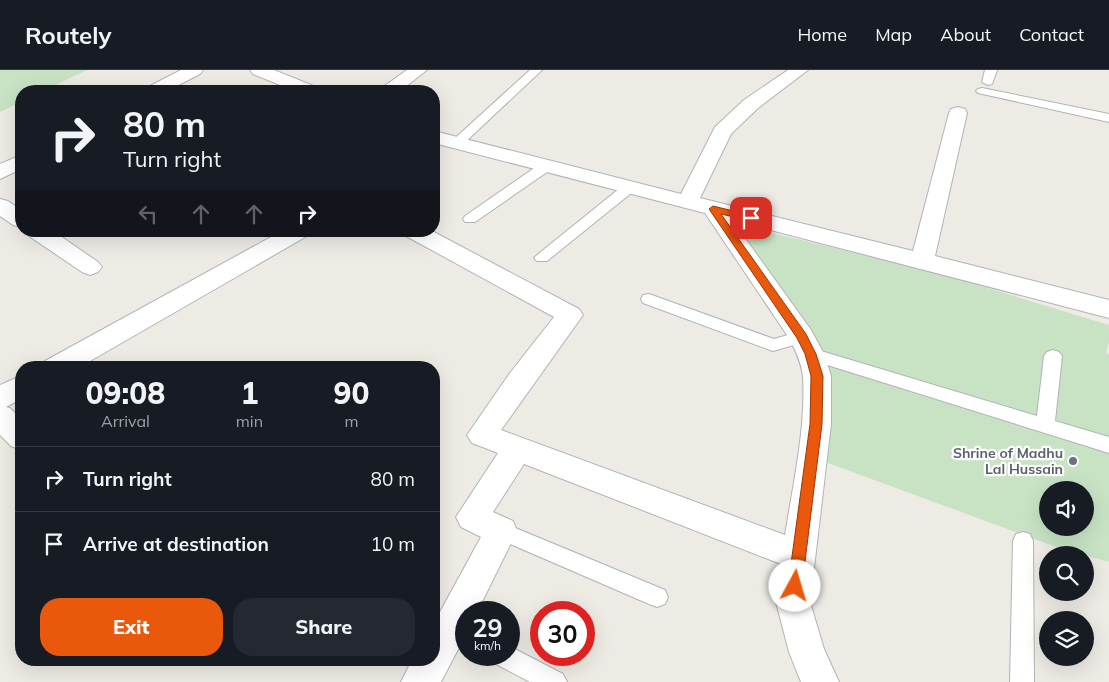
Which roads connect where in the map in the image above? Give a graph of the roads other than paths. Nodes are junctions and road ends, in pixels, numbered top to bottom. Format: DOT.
graph roads {
  1 [pos="194,70"];
  2 [pos="259,70"];
  3 [pos="418,70"];
  4 [pos="536,70"];
  5 [pos="799,70"];
  6 [pos="987,81"];
  7 [pos="307,83"];
  8 [pos="165,85"];
  9 [pos="397,85"];
  10 [pos="958,113"];
  11 [pos="1109,118"];
  12 [pos="440,139"];
  13 [pos="456,143"];
  14 [pos="440,152"];
  15 [pos="15,165"];
  16 [pos="545,167"];
  17 [pos="0,173"];
  18 [pos="630,187"];
  19 [pos="687,203"];
  20 [pos="0,206"];
  21 [pos="713,209"];
  22 [pos="15,216"];
  23 [pos="470,219"];
  24 [pos="46,237"];
  25 [pos="287,237"];
  26 [pos="425,237"];
  27 [pos="542,258"];
  28 [pos="922,261"];
  29 [pos="90,267"];
  30 [pos="649,299"];
  31 [pos="1109,309"];
  32 [pos="806,345"];
  33 [pos="1053,356"];
  34 [pos="67,361"];
  35 [pos="15,389"];
  36 [pos="0,398"];
  37 [pos="0,416"];
  38 [pos="1045,426"];
  39 [pos="15,432"];
  40 [pos="1109,445"];
  41 [pos="518,448"];
  42 [pos="501,531"];
  43 [pos="1023,541"];
  44 [pos="798,555"];
  45 [pos="657,597"];
  46 [pos="443,647"];
  47 [pos="520,664"];
  48 [pos="431,666"];
  49 [pos="420,682"];
  50 [pos="555,682"];
  51 [pos="820,682"];
  52 [pos="1022,682"];
  1 -- 8 [label="street"];
  2 -- 7 [label="street"];
  3 -- 9 [label="street"];
  4 -- 13 [label="lane"];
  5 -- 19 [label="street"];
  6 -- 11 [label="lane"];
  10 -- 28 [label="street"];
  12 -- 13 [label="street"];
  13 -- 14 [label="street"];
  13 -- 16 [label="street"];
  15 -- 17 [label="street"];
  16 -- 18 [label="street"];
  16 -- 23 [label="lane"];
  18 -- 19 [label="street"];
  18 -- 27 [label="lane"];
  19 -- 21 [label="street"];
  20 -- 22 [label="street"];
  21 -- 28 [label="street"];
  21 -- 32 [label="street"];
  24 -- 29 [label="street"];
  25 -- 34 [label="street"];
  26 -- 41 [label="street"];
  28 -- 31 [label="street"];
  30 -- 32 [label="lane"];
  32 -- 38 [label="lane"];
  32 -- 44 [label="street"];
  33 -- 38 [label="lane"];
  35 -- 36 [label="street"];
  37 -- 39 [label="street"];
  38 -- 40 [label="lane"];
  41 -- 42 [label="street"];
  41 -- 44 [label="street"];
  42 -- 45 [label="lane"];
  42 -- 46 [label="street"];
  43 -- 52 [label="lane"];
  44 -- 51 [label="street"];
  47 -- 50 [label="lane"];
  48 -- 49 [label="street"];
}
